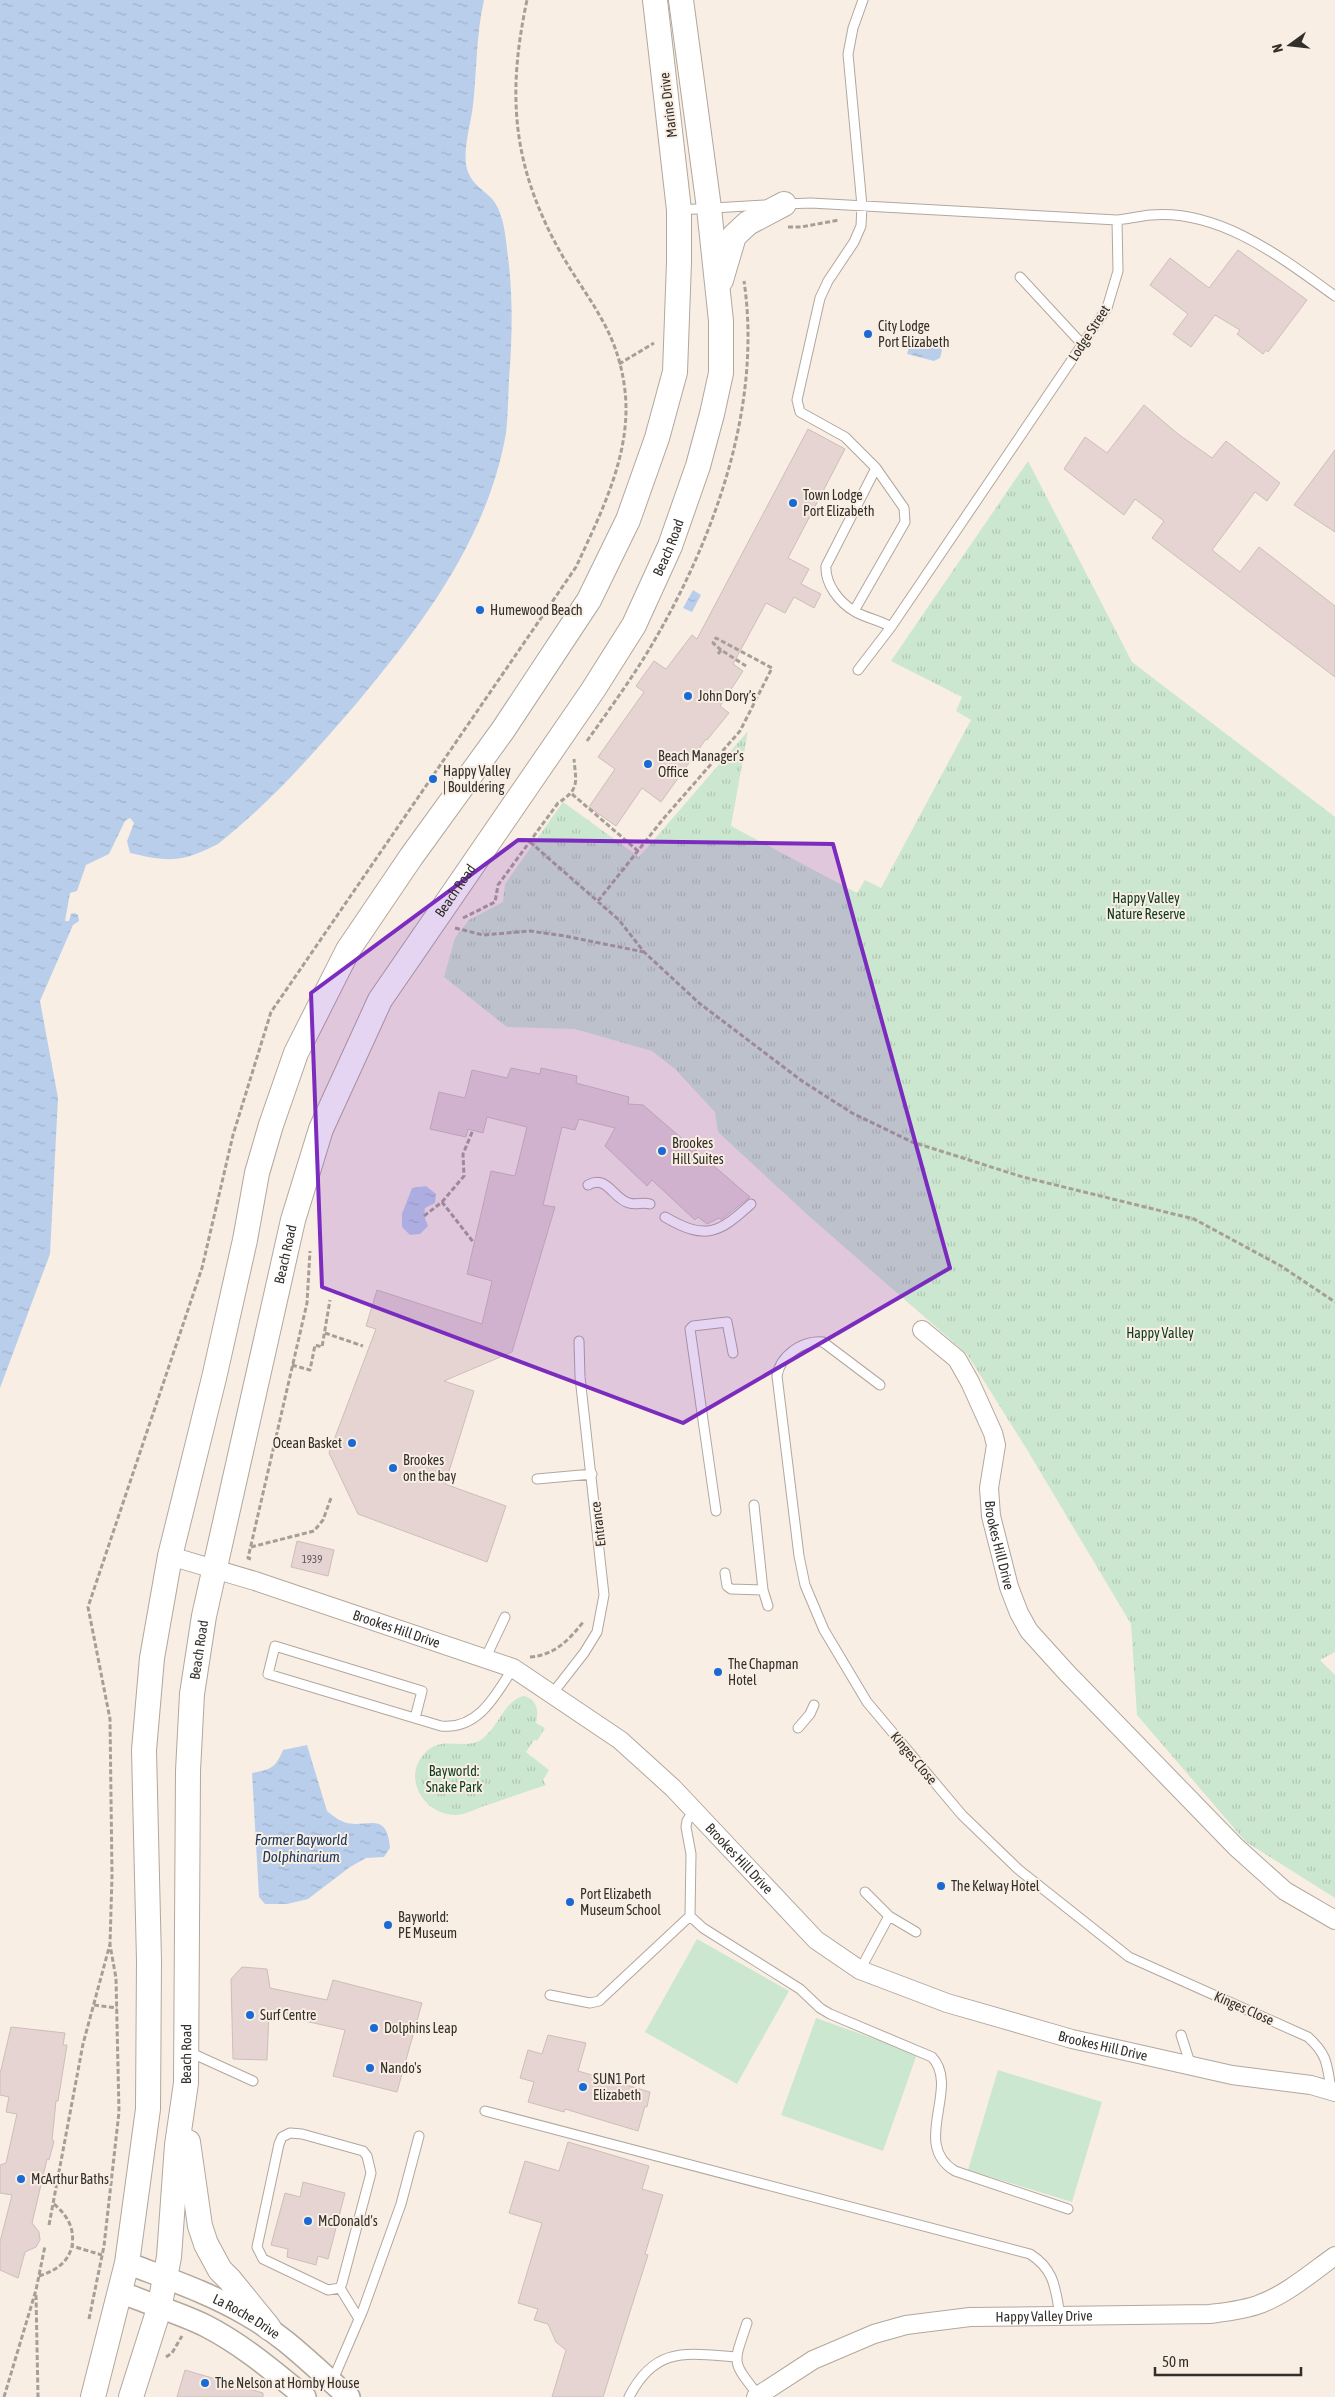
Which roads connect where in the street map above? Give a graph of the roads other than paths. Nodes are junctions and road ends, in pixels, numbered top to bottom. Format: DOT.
graph roads {
  1 [pos="655,0"];
  2 [pos="680,0"];
  3 [pos="864,0"];
  4 [pos="784,204"];
  5 [pos="862,206"];
  6 [pos="709,208"];
  7 [pos="679,210"];
  8 [pos="1117,220"];
  9 [pos="1020,277"];
  10 [pos="718,292"];
  11 [pos="1335,296"];
  12 [pos="1082,344"];
  13 [pos="876,468"];
  14 [pos="854,612"];
  15 [pos="891,627"];
  16 [pos="858,670"];
  17 [pos="588,1185"];
  18 [pos="650,1204"];
  19 [pos="751,1204"];
  20 [pos="665,1217"];
  21 [pos="922,1330"];
  22 [pos="579,1341"];
  23 [pos="733,1353"];
  24 [pos="880,1385"];
  25 [pos="592,1474"];
  26 [pos="537,1479"];
  27 [pos="754,1506"];
  28 [pos="716,1511"];
  29 [pos="170,1556"];
  30 [pos="215,1570"];
  31 [pos="725,1573"];
  32 [pos="763,1590"];
  33 [pos="768,1606"];
  34 [pos="505,1618"];
  35 [pos="485,1659"];
  36 [pos="513,1668"];
  37 [pos="552,1694"];
  38 [pos="814,1705"];
  39 [pos="415,1718"];
  40 [pos="798,1728"];
  41 [pos="694,1810"];
  42 [pos="865,1892"];
  43 [pos="690,1916"];
  44 [pos="889,1916"];
  45 [pos="1335,1920"];
  46 [pos="916,1932"];
  47 [pos="860,1970"];
  48 [pos="186,1983"];
  49 [pos="149,1984"];
  50 [pos="550,1995"];
  51 [pos="1181,2035"];
  52 [pos="187,2051"];
  53 [pos="1191,2066"];
  54 [pos="253,2081"];
  55 [pos="186,2083"];
  56 [pos="1333,2091"];
  57 [pos="485,2111"];
  58 [pos="420,2136"];
  59 [pos="1068,2208"];
  60 [pos="1335,2256"];
  61 [pos="127,2262"];
  62 [pos="165,2278"];
  63 [pos="340,2288"];
  64 [pos="121,2292"];
  65 [pos="158,2309"];
  66 [pos="1060,2315"];
  67 [pos="359,2319"];
  68 [pos="747,2323"];
  69 [pos="269,2328"];
  70 [pos="735,2357"];
  71 [pos="329,2389"];
  72 [pos="757,2396"];
  73 [pos="93,2397"];
  74 [pos="131,2397"];
  75 [pos="305,2397"];
  76 [pos="349,2397"];
  77 [pos="629,2397"];
  1 -- 7 [label="main road, Marine Drive"];
  2 -- 6 [label="main road, Marine Drive"];
  3 -- 5 [label="lane"];
  4 -- 5 [label="lane"];
  4 -- 6 [label="lane"];
  4 -- 10 [label="main road"];
  5 -- 8 [label="lane"];
  5 -- 13 [label="lane"];
  6 -- 7 [label="lane"];
  6 -- 10 [label="main road, Beach Road"];
  7 -- 29 [label="main road"];
  8 -- 11 [label="lane"];
  8 -- 12 [label="lane, Lodge Street"];
  9 -- 12 [label="lane"];
  10 -- 30 [label="main road, Beach Road"];
  12 -- 15 [label="lane, Lodge Street"];
  13 -- 14 [label="lane"];
  13 -- 14 [label="lane"];
  14 -- 15 [label="lane"];
  15 -- 16 [label="lane, Lodge Street"];
  17 -- 18 [label="lane"];
  19 -- 20 [label="lane"];
  21 -- 45 [label="street, Brookes Hill Drive"];
  22 -- 25 [label="lane, Entrance"];
  23 -- 28 [label="lane"];
  24 -- 56 [label="lane, Kinges Close"];
  25 -- 26 [label="lane"];
  25 -- 37 [label="lane, Entrance"];
  27 -- 32 [label="lane"];
  29 -- 30 [label="street, Brookes Hill Drive"];
  29 -- 49 [label="main road"];
  30 -- 35 [label="street, Brookes Hill Drive"];
  30 -- 48 [label="main road, Beach Road"];
  31 -- 32 [label="lane"];
  32 -- 33 [label="lane"];
  34 -- 35 [label="lane"];
  35 -- 36 [label="street, Brookes Hill Drive"];
  36 -- 37 [label="street, Brookes Hill Drive"];
  36 -- 39 [label="lane"];
  37 -- 41 [label="street, Brookes Hill Drive"];
  38 -- 40 [label="lane"];
  39 -- 39 [label="lane"];
  41 -- 43 [label="lane"];
  41 -- 47 [label="street, Brookes Hill Drive"];
  42 -- 44 [label="lane"];
  43 -- 50 [label="lane"];
  43 -- 59 [label="lane"];
  44 -- 46 [label="lane"];
  44 -- 47 [label="lane"];
  47 -- 53 [label="street, Brookes Hill Drive"];
  48 -- 49 [label="main road"];
  48 -- 52 [label="main road, Beach Road"];
  49 -- 61 [label="main road"];
  51 -- 53 [label="lane"];
  52 -- 54 [label="lane"];
  52 -- 55 [label="main road, Beach Road"];
  53 -- 56 [label="street, Brookes Hill Drive"];
  55 -- 62 [label="main road, Beach Road"];
  55 -- 69 [label="main road"];
  57 -- 66 [label="lane"];
  58 -- 67 [label="lane"];
  60 -- 66 [label="street, Happy Valley Drive"];
  61 -- 62 [label="street, La Roche Drive"];
  61 -- 64 [label="main road"];
  62 -- 65 [label="main road, Beach Road"];
  62 -- 69 [label="street, La Roche Drive"];
  63 -- 63 [label="lane"];
  63 -- 67 [label="lane"];
  64 -- 65 [label="street, La Roche Drive"];
  64 -- 73 [label="main road"];
  65 -- 74 [label="main road, Beach Road"];
  65 -- 75 [label="street, La Roche Drive"];
  66 -- 72 [label="street, Happy Valley Drive"];
  67 -- 71 [label="lane"];
  68 -- 70 [label="lane"];
  69 -- 71 [label="street, La Roche Drive"];
  70 -- 72 [label="lane"];
  70 -- 77 [label="lane"];
  71 -- 76 [label="street, La Roche Drive"];
}
